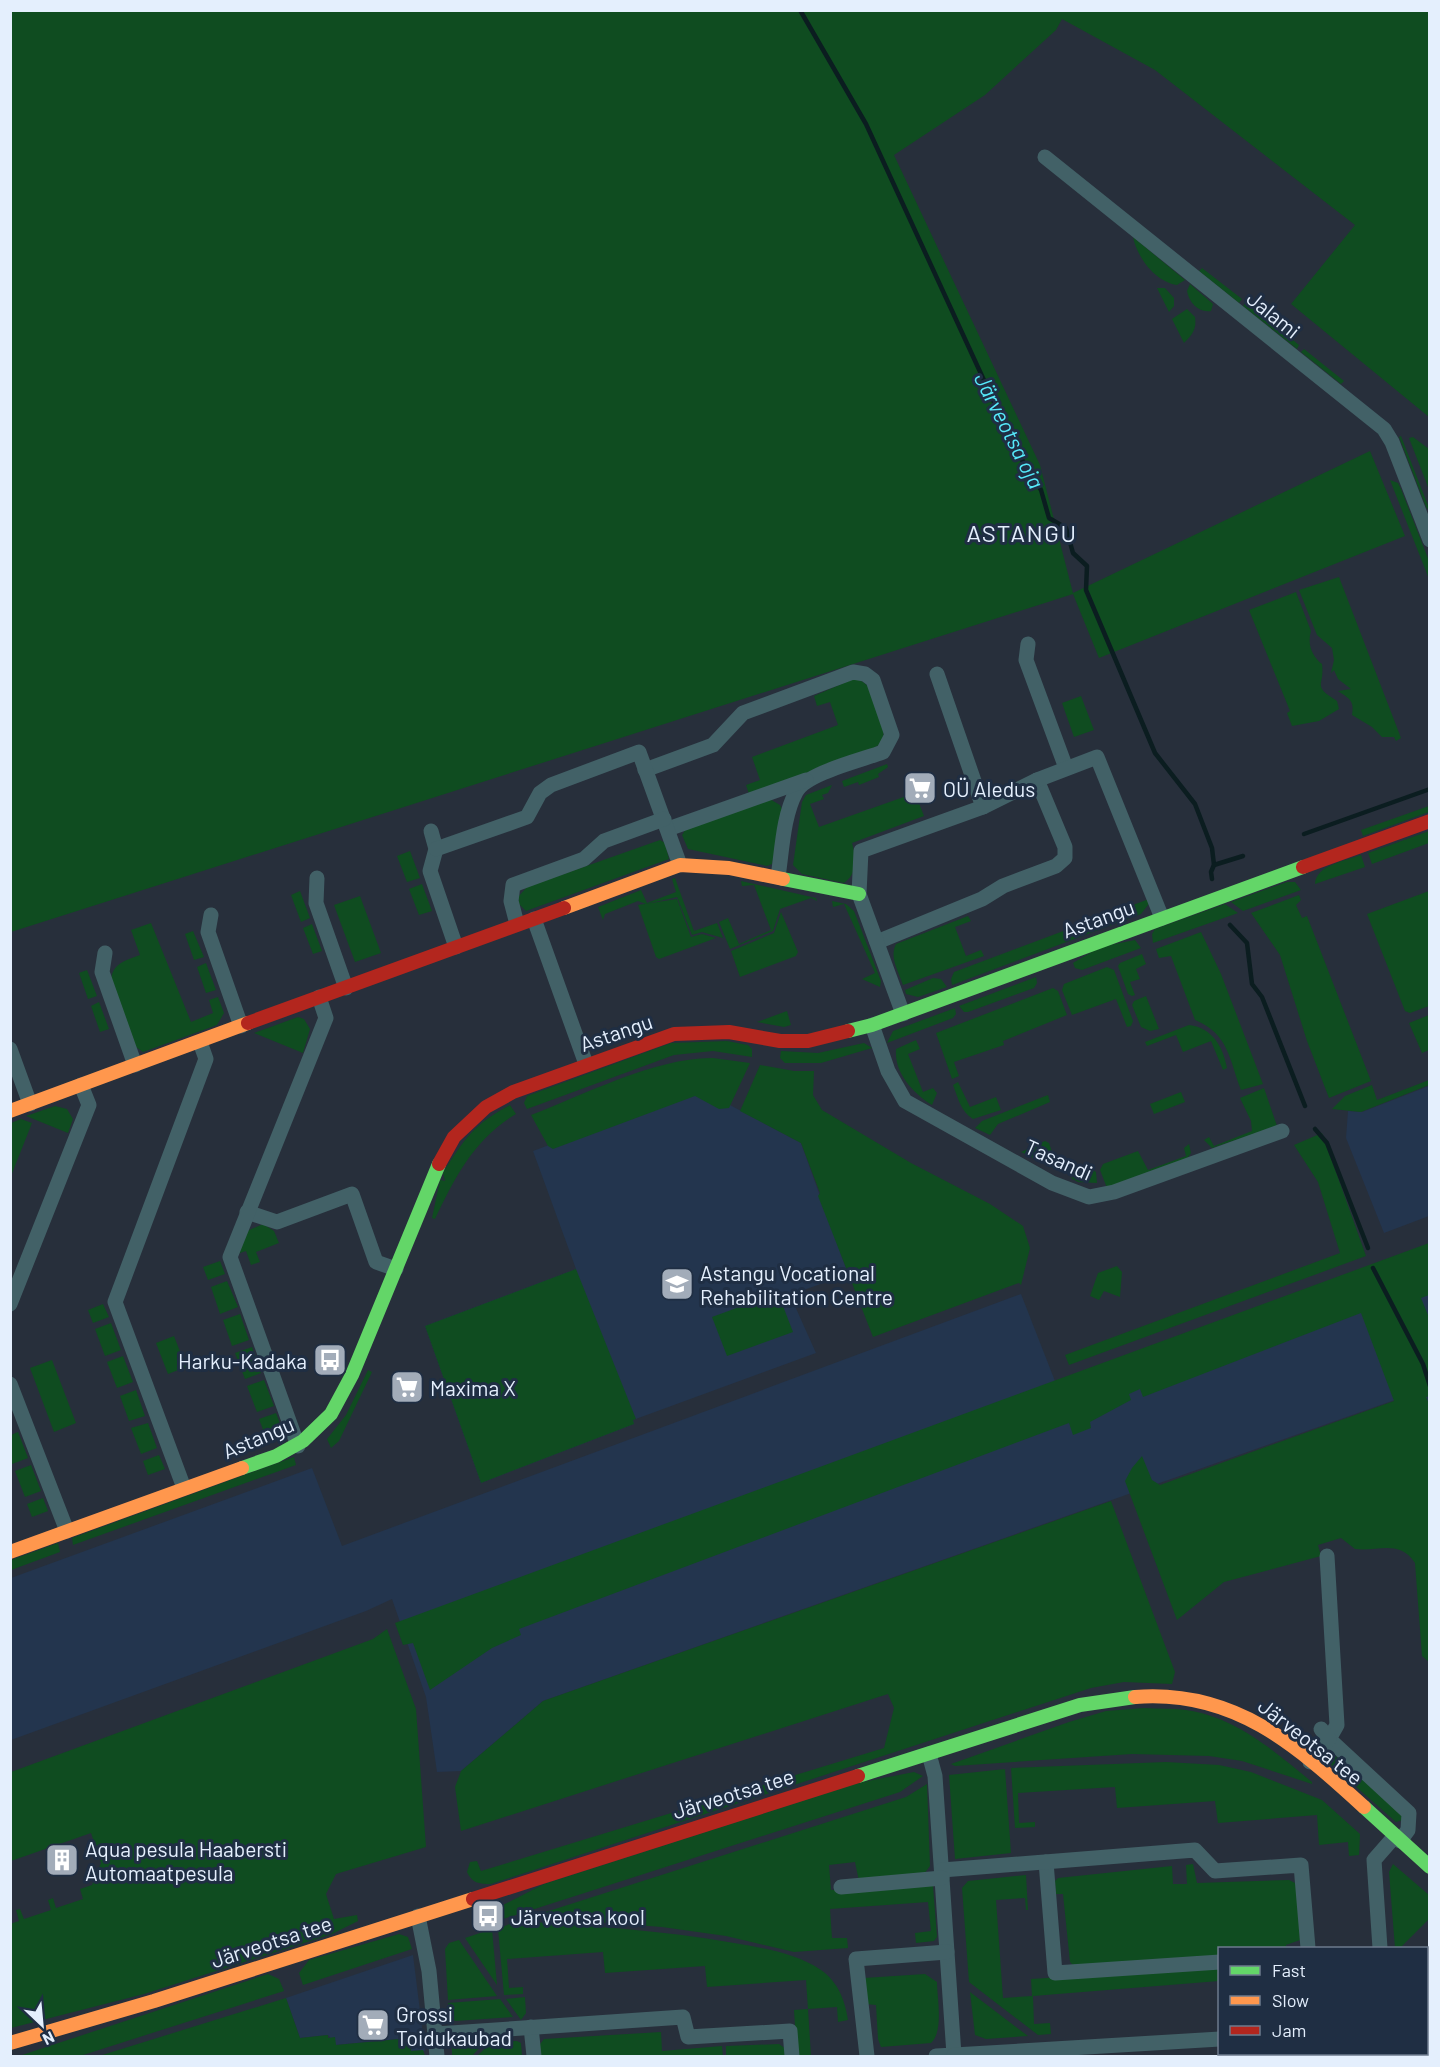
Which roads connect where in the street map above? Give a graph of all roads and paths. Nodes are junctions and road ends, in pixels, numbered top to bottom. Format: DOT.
graph roads {
  1 [pos="1045,157"];
  2 [pos="1428,530"];
  3 [pos="1028,644"];
  4 [pos="937,674"];
  5 [pos="1066,768"];
  6 [pos="645,770"];
  7 [pos="808,779"];
  8 [pos="1037,780"];
  9 [pos="983,807"];
  10 [pos="1430,821"];
  11 [pos="666,824"];
  12 [pos="430,831"];
  13 [pos="436,849"];
  14 [pos="680,865"];
  15 [pos="778,877"];
  16 [pos="318,878"];
  17 [pos="859,894"];
  18 [pos="211,915"];
  19 [pos="1162,918"];
  20 [pos="534,919"];
  21 [pos="517,924"];
  22 [pos="877,942"];
  23 [pos="456,947"];
  24 [pos="105,952"];
  25 [pos="346,988"];
  26 [pos="319,997"];
  27 [pos="903,1014"];
  28 [pos="872,1025"];
  29 [pos="241,1026"];
  30 [pos="200,1042"];
  31 [pos="10,1049"];
  32 [pos="586,1064"];
  33 [pos="135,1065"];
  34 [pos="81,1085"];
  35 [pos="30,1104"];
  36 [pos="10,1111"];
  37 [pos="1282,1131"];
  38 [pos="247,1212"];
  39 [pos="396,1269"];
  40 [pos="10,1304"];
  41 [pos="10,1384"];
  42 [pos="298,1446"];
  43 [pos="184,1488"];
  44 [pos="67,1531"];
  45 [pos="10,1552"];
  46 [pos="1327,1556"];
  47 [pos="1325,1734"];
  48 [pos="929,1754"];
  49 [pos="1310,1762"];
  50 [pos="1398,1838"];
  51 [pos="1046,1862"];
  52 [pos="1430,1867"];
  53 [pos="942,1874"];
  54 [pos="841,1887"];
  55 [pos="418,1916"];
  56 [pos="1308,1947"];
  57 [pos="1380,1947"];
  58 [pos="947,1952"];
  59 [pos="1218,1962"];
  60 [pos="531,2027"];
  61 [pos="436,2034"];
  62 [pos="1218,2039"];
  63 [pos="10,2043"];
  64 [pos="1022,2054"];
  65 [pos="954,2055"];
  66 [pos="437,2056"];
  67 [pos="534,2056"];
  68 [pos="792,2056"];
  69 [pos="867,2056"];
  70 [pos="936,2056"];
  1 -- 2 [label="street, Jalami"];
  3 -- 5 [label="street"];
  4 -- 9 [label="street"];
  5 -- 8 [label="street"];
  5 -- 19 [label="street"];
  6 -- 7 [label="street"];
  6 -- 11 [label="street"];
  6 -- 13 [label="street"];
  7 -- 11 [label="street"];
  7 -- 15 [label="street"];
  8 -- 9 [label="street"];
  8 -- 22 [label="street"];
  9 -- 17 [label="street"];
  10 -- 19 [label="street, Astangu"];
  11 -- 14 [label="street"];
  11 -- 21 [label="street"];
  12 -- 13 [label="street"];
  13 -- 23 [label="street"];
  14 -- 15 [label="street"];
  14 -- 20 [label="street"];
  15 -- 17 [label="street"];
  16 -- 25 [label="street"];
  17 -- 22 [label="street"];
  18 -- 29 [label="street"];
  19 -- 27 [label="street, Astangu"];
  20 -- 21 [label="street"];
  20 -- 32 [label="street"];
  21 -- 23 [label="street"];
  22 -- 27 [label="street"];
  23 -- 25 [label="street"];
  24 -- 33 [label="street"];
  25 -- 26 [label="street"];
  26 -- 29 [label="street"];
  26 -- 38 [label="street"];
  27 -- 28 [label="street, Astangu"];
  28 -- 32 [label="street, Astangu"];
  28 -- 37 [label="street, Tasandi"];
  29 -- 30 [label="street"];
  30 -- 33 [label="street"];
  30 -- 43 [label="street"];
  31 -- 35 [label="street"];
  32 -- 39 [label="street, Astangu"];
  33 -- 34 [label="street"];
  34 -- 35 [label="street"];
  34 -- 40 [label="street"];
  35 -- 36 [label="street"];
  38 -- 39 [label="street"];
  38 -- 42 [label="street"];
  39 -- 42 [label="street, Astangu"];
  41 -- 44 [label="street"];
  42 -- 43 [label="street, Astangu"];
  43 -- 44 [label="street, Astangu"];
  44 -- 45 [label="street, Astangu"];
  46 -- 47 [label="street"];
  47 -- 49 [label="street"];
  47 -- 50 [label="street"];
  48 -- 49 [label="street, Järveotsa tee"];
  48 -- 53 [label="street"];
  48 -- 55 [label="street, Järveotsa tee"];
  49 -- 50 [label="street, Järveotsa tee"];
  50 -- 52 [label="street, Järveotsa tee"];
  50 -- 57 [label="street"];
  51 -- 53 [label="street"];
  51 -- 56 [label="street"];
  51 -- 59 [label="street"];
  53 -- 54 [label="street"];
  53 -- 58 [label="street"];
  55 -- 61 [label="street"];
  55 -- 63 [label="street, Järveotsa tee"];
  58 -- 65 [label="street"];
  58 -- 69 [label="street"];
  60 -- 61 [label="street"];
  60 -- 67 [label="street"];
  60 -- 68 [label="street"];
  61 -- 66 [label="street"];
  62 -- 64 [label="street"];
  64 -- 65 [label="street"];
  65 -- 70 [label="street"];
}
